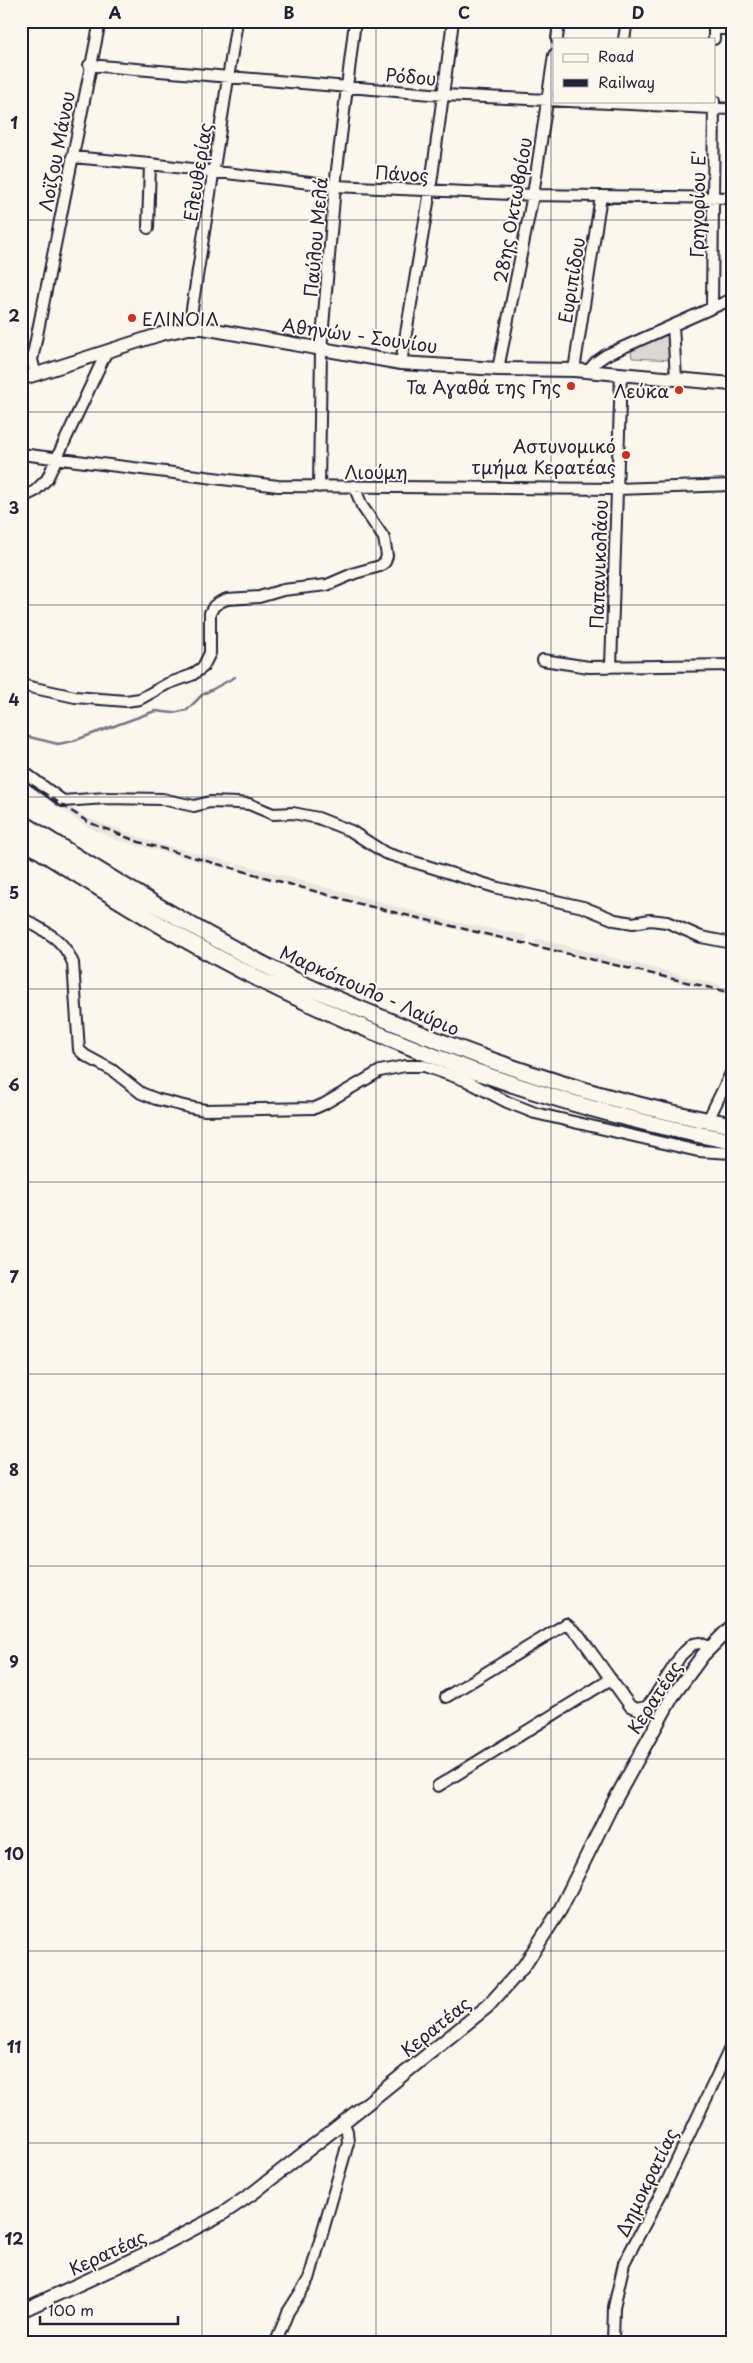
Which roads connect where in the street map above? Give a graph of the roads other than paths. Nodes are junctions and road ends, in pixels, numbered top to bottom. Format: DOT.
graph roads {
  1 [pos="100,21"];
  2 [pos="237,21"];
  3 [pos="355,21"];
  4 [pos="453,21"];
  5 [pos="559,21"];
  6 [pos="627,21"];
  7 [pos="732,29"];
  8 [pos="714,30"];
  9 [pos="557,38"];
  10 [pos="624,38"];
  11 [pos="553,63"];
  12 [pos="89,65"];
  13 [pos="228,78"];
  14 [pos="347,87"];
  15 [pos="443,95"];
  16 [pos="548,101"];
  17 [pos="553,101"];
  18 [pos="582,102"];
  19 [pos="616,103"];
  20 [pos="714,105"];
  21 [pos="732,109"];
  22 [pos="72,157"];
  23 [pos="150,164"];
  24 [pos="213,171"];
  25 [pos="335,186"];
  26 [pos="430,191"];
  27 [pos="532,195"];
  28 [pos="601,196"];
  29 [pos="713,198"];
  30 [pos="732,198"];
  31 [pos="148,228"];
  32 [pos="732,299"];
  33 [pos="712,307"];
  34 [pos="674,325"];
  35 [pos="189,328"];
  36 [pos="321,350"];
  37 [pos="106,353"];
  38 [pos="401,363"];
  39 [pos="498,369"];
  40 [pos="574,370"];
  41 [pos="588,371"];
  42 [pos="622,374"];
  43 [pos="36,375"];
  44 [pos="676,378"];
  45 [pos="21,379"];
  46 [pos="732,384"];
  47 [pos="21,454"];
  48 [pos="58,458"];
  49 [pos="732,485"];
  50 [pos="354,486"];
  51 [pos="319,487"];
  52 [pos="617,489"];
  53 [pos="21,498"];
  54 [pos="543,660"];
  55 [pos="732,665"];
  56 [pos="611,666"];
  57 [pos="21,685"];
  58 [pos="21,770"];
  59 [pos="21,822"];
  60 [pos="21,838"];
  61 [pos="21,916"];
  62 [pos="732,943"];
  63 [pos="732,1071"];
  64 [pos="708,1120"];
  65 [pos="732,1125"];
  66 [pos="732,1141"];
  67 [pos="732,1153"];
  68 [pos="732,1626"];
  69 [pos="711,1648"];
  70 [pos="611,1679"];
  71 [pos="446,1697"];
  72 [pos="438,1786"];
  73 [pos="732,2044"];
  74 [pos="343,2122"];
  75 [pos="21,2311"];
  76 [pos="276,2342"];
  77 [pos="613,2342"];
  1 -- 12 [label="street, Λοϊζου Μάνου"];
  2 -- 13 [label="street, Ελευθερίας"];
  3 -- 14 [label="street, Παύλου Μελά"];
  4 -- 15 [label="street"];
  5 -- 9 [label="street"];
  6 -- 10 [label="street"];
  7 -- 8 [label="street"];
  11 -- 16 [label="street, 28ης Οκτωβρίου"];
  12 -- 13 [label="street, Ρόδου"];
  12 -- 22 [label="street, Λοϊζου Μάνου"];
  13 -- 14 [label="street, Ρόδου"];
  13 -- 24 [label="street, Ελευθερίας"];
  14 -- 15 [label="street, Ρόδου"];
  14 -- 25 [label="street, Παύλου Μελά"];
  15 -- 16 [label="street, Ρόδου"];
  15 -- 26 [label="street"];
  16 -- 17 [label="street, Ρόδου"];
  16 -- 27 [label="street, 28ης Οκτωβρίου"];
  18 -- 19 [label="street, Ρόδου"];
  19 -- 20 [label="street, Ρόδου"];
  20 -- 21 [label="street, Ρόδου"];
  20 -- 29 [label="street, Γρηγορίου Ε'"];
  22 -- 23 [label="street, Πάνος"];
  22 -- 43 [label="street, Λοϊζου Μάνου"];
  23 -- 24 [label="street, Πάνος"];
  23 -- 31 [label="street"];
  24 -- 25 [label="street, Πάνος"];
  24 -- 35 [label="street, Ελευθερίας"];
  25 -- 26 [label="street, Πάνος"];
  25 -- 36 [label="street, Παύλου Μελά"];
  26 -- 27 [label="street, Πάνος"];
  26 -- 38 [label="street"];
  27 -- 28 [label="street, Πάνος"];
  27 -- 39 [label="street, 28ης Οκτωβρίου"];
  28 -- 29 [label="street, Πάνος"];
  28 -- 40 [label="street, Ευριπίδου"];
  29 -- 30 [label="street, Πάνος"];
  29 -- 33 [label="street, Γρηγορίου Ε'"];
  32 -- 33 [label="street"];
  33 -- 34 [label="street"];
  34 -- 41 [label="street"];
  34 -- 44 [label="street"];
  35 -- 36 [label="main road, Αθηνών - Σουνίου"];
  35 -- 37 [label="main road, Αθηνών - Σουνίου"];
  36 -- 38 [label="main road, Αθηνών - Σουνίου"];
  36 -- 51 [label="street, Παύλου Μελά"];
  37 -- 43 [label="main road, Αθηνών - Σουνίου"];
  37 -- 48 [label="street"];
  38 -- 39 [label="main road, Αθηνών - Σουνίου"];
  39 -- 40 [label="main road, Αθηνών - Σουνίου"];
  40 -- 41 [label="main road, Αθηνών - Σουνίου"];
  41 -- 42 [label="main road, Αθηνών - Σουνίου"];
  42 -- 44 [label="main road, Αθηνών - Σουνίου"];
  42 -- 52 [label="street, Παπανικολάου"];
  43 -- 45 [label="main road, Αθηνών - Σουνίου"];
  44 -- 46 [label="main road, Αθηνών - Σουνίου"];
  47 -- 48 [label="street, Λιούμη"];
  48 -- 51 [label="street, Λιούμη"];
  48 -- 53 [label="street"];
  49 -- 52 [label="street, Λιούμη"];
  50 -- 51 [label="street, Λιούμη"];
  50 -- 52 [label="street, Λιούμη"];
  50 -- 57 [label="street"];
  52 -- 56 [label="street, Παπανικολάου"];
  54 -- 56 [label="street"];
  55 -- 56 [label="street"];
  58 -- 62 [label="street"];
  59 -- 64 [label="highway, Μαρκόπουλο - Λαύριο"];
  60 -- 66 [label="highway, Μαρκόπουλο - Λαύριο"];
  61 -- 67 [label="street"];
  63 -- 64 [label="street"];
  64 -- 65 [label="highway, Μαρκόπουλο - Λαύριο"];
  68 -- 69 [label="main road, Κερατέας"];
  69 -- 70 [label="street"];
  69 -- 74 [label="main road, Κερατέας"];
  70 -- 71 [label="street"];
  70 -- 72 [label="street"];
  73 -- 77 [label="street, Δημοκρατίας"];
  74 -- 75 [label="main road, Κερατέας"];
  74 -- 76 [label="street"];
}
